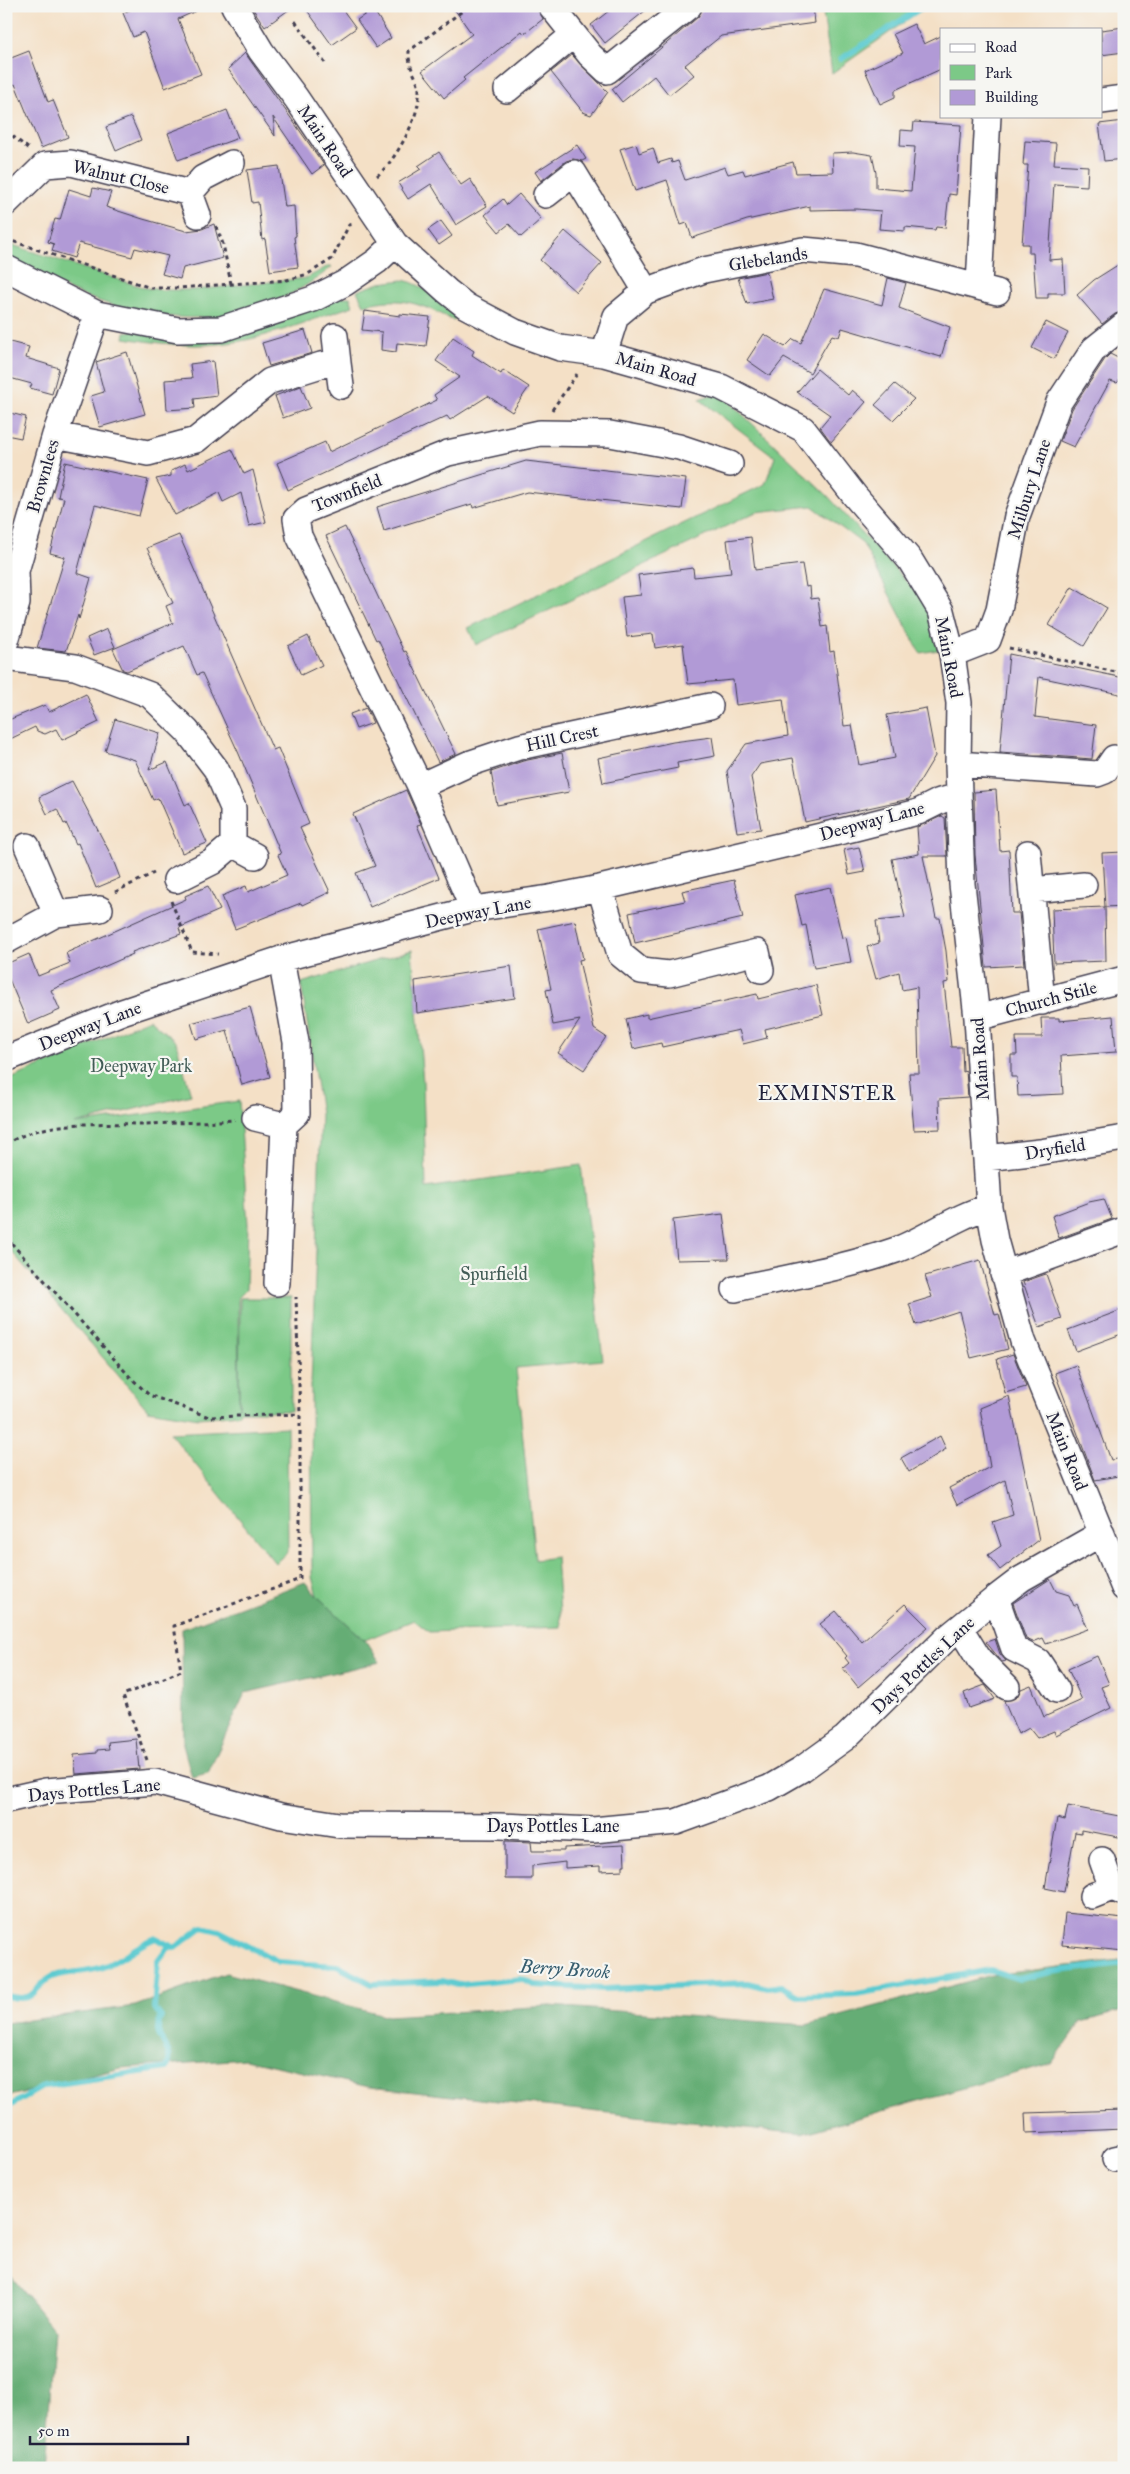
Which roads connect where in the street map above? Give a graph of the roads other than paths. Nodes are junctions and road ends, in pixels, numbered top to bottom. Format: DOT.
graph roads {
  1 [pos="234,6"];
  2 [pos="551,6"];
  3 [pos="689,6"];
  4 [pos="573,35"];
  5 [pos="507,90"];
  6 [pos="1124,98"];
  7 [pos="1102,101"];
  8 [pos="988,118"];
  9 [pos="232,163"];
  10 [pos="546,195"];
  11 [pos="6,203"];
  12 [pos="394,244"];
  13 [pos="6,268"];
  14 [pos="646,290"];
  15 [pos="97,314"];
  16 [pos="1124,325"];
  17 [pos="336,336"];
  18 [pos="604,354"];
  19 [pos="55,435"];
  20 [pos="730,464"];
  21 [pos="11,571"];
  22 [pos="6,642"];
  23 [pos="952,654"];
  24 [pos="6,658"];
  25 [pos="710,706"];
  26 [pos="1114,758"];
  27 [pos="958,764"];
  28 [pos="420,786"];
  29 [pos="959,796"];
  30 [pos="233,844"];
  31 [pos="27,846"];
  32 [pos="1028,853"];
  33 [pos="255,856"];
  34 [pos="1084,886"];
  35 [pos="600,888"];
  36 [pos="172,889"];
  37 [pos="1032,890"];
  38 [pos="100,909"];
  39 [pos="473,909"];
  40 [pos="56,914"];
  41 [pos="6,941"];
  42 [pos="757,953"];
  43 [pos="281,959"];
  44 [pos="1124,979"];
  45 [pos="1042,1002"];
  46 [pos="977,1018"];
  47 [pos="6,1058"];
  48 [pos="255,1118"];
  49 [pos="284,1125"];
  50 [pos="1124,1138"];
  51 [pos="986,1158"];
  52 [pos="989,1207"];
  53 [pos="1124,1230"];
  54 [pos="1003,1274"];
  55 [pos="277,1283"];
  56 [pos="735,1289"];
  57 [pos="1111,1542"];
  58 [pos="1124,1588"];
  59 [pos="996,1598"];
  60 [pos="960,1628"];
  61 [pos="1007,1687"];
  62 [pos="1057,1690"];
  63 [pos="6,1800"];
  64 [pos="1102,1860"];
  65 [pos="1109,1892"];
  1 -- 12 [label="street, Main Road"];
  2 -- 4 [label="street"];
  3 -- 4 [label="street"];
  4 -- 5 [label="street"];
  6 -- 7 [label="street"];
  8 -- 14 [label="street, Glebelands"];
  9 -- 11 [label="street, Walnut Close"];
  10 -- 14 [label="street"];
  12 -- 15 [label="street"];
  12 -- 18 [label="street, Main Road"];
  13 -- 15 [label="street"];
  14 -- 18 [label="street, Glebelands"];
  15 -- 19 [label="street, Brownlees"];
  16 -- 23 [label="street, Milbury Lane"];
  17 -- 19 [label="street"];
  18 -- 23 [label="street, Main Road"];
  19 -- 21 [label="street, Brownlees"];
  20 -- 28 [label="street, Townfield"];
  21 -- 22 [label="street, Brownlees"];
  23 -- 27 [label="street, Main Road"];
  24 -- 30 [label="street"];
  25 -- 28 [label="street, Hill Crest"];
  26 -- 27 [label="street"];
  27 -- 29 [label="street, Main Road"];
  28 -- 39 [label="street, Townfield"];
  29 -- 35 [label="street, Deepway Lane"];
  29 -- 46 [label="street, Main Road"];
  30 -- 33 [label="street"];
  30 -- 36 [label="street"];
  31 -- 40 [label="street"];
  32 -- 37 [label="street"];
  34 -- 37 [label="street"];
  35 -- 39 [label="street, Deepway Lane"];
  35 -- 42 [label="street"];
  37 -- 45 [label="street"];
  38 -- 40 [label="street"];
  39 -- 43 [label="street, Deepway Lane"];
  40 -- 41 [label="street"];
  43 -- 47 [label="street, Deepway Lane"];
  43 -- 49 [label="street"];
  44 -- 45 [label="street, Church Stile"];
  45 -- 46 [label="street, Church Stile"];
  46 -- 51 [label="street, Main Road"];
  48 -- 49 [label="street"];
  49 -- 55 [label="street"];
  50 -- 51 [label="street, Dryfield"];
  51 -- 52 [label="street, Main Road"];
  52 -- 54 [label="street, Main Road"];
  52 -- 56 [label="street"];
  53 -- 54 [label="street"];
  54 -- 57 [label="street, Main Road"];
  57 -- 58 [label="street, Main Road"];
  57 -- 59 [label="street, Days Pottles Lane"];
  59 -- 60 [label="street, Days Pottles Lane"];
  59 -- 62 [label="street"];
  60 -- 61 [label="street"];
  60 -- 63 [label="street, Days Pottles Lane"];
  64 -- 65 [label="street"];
}
